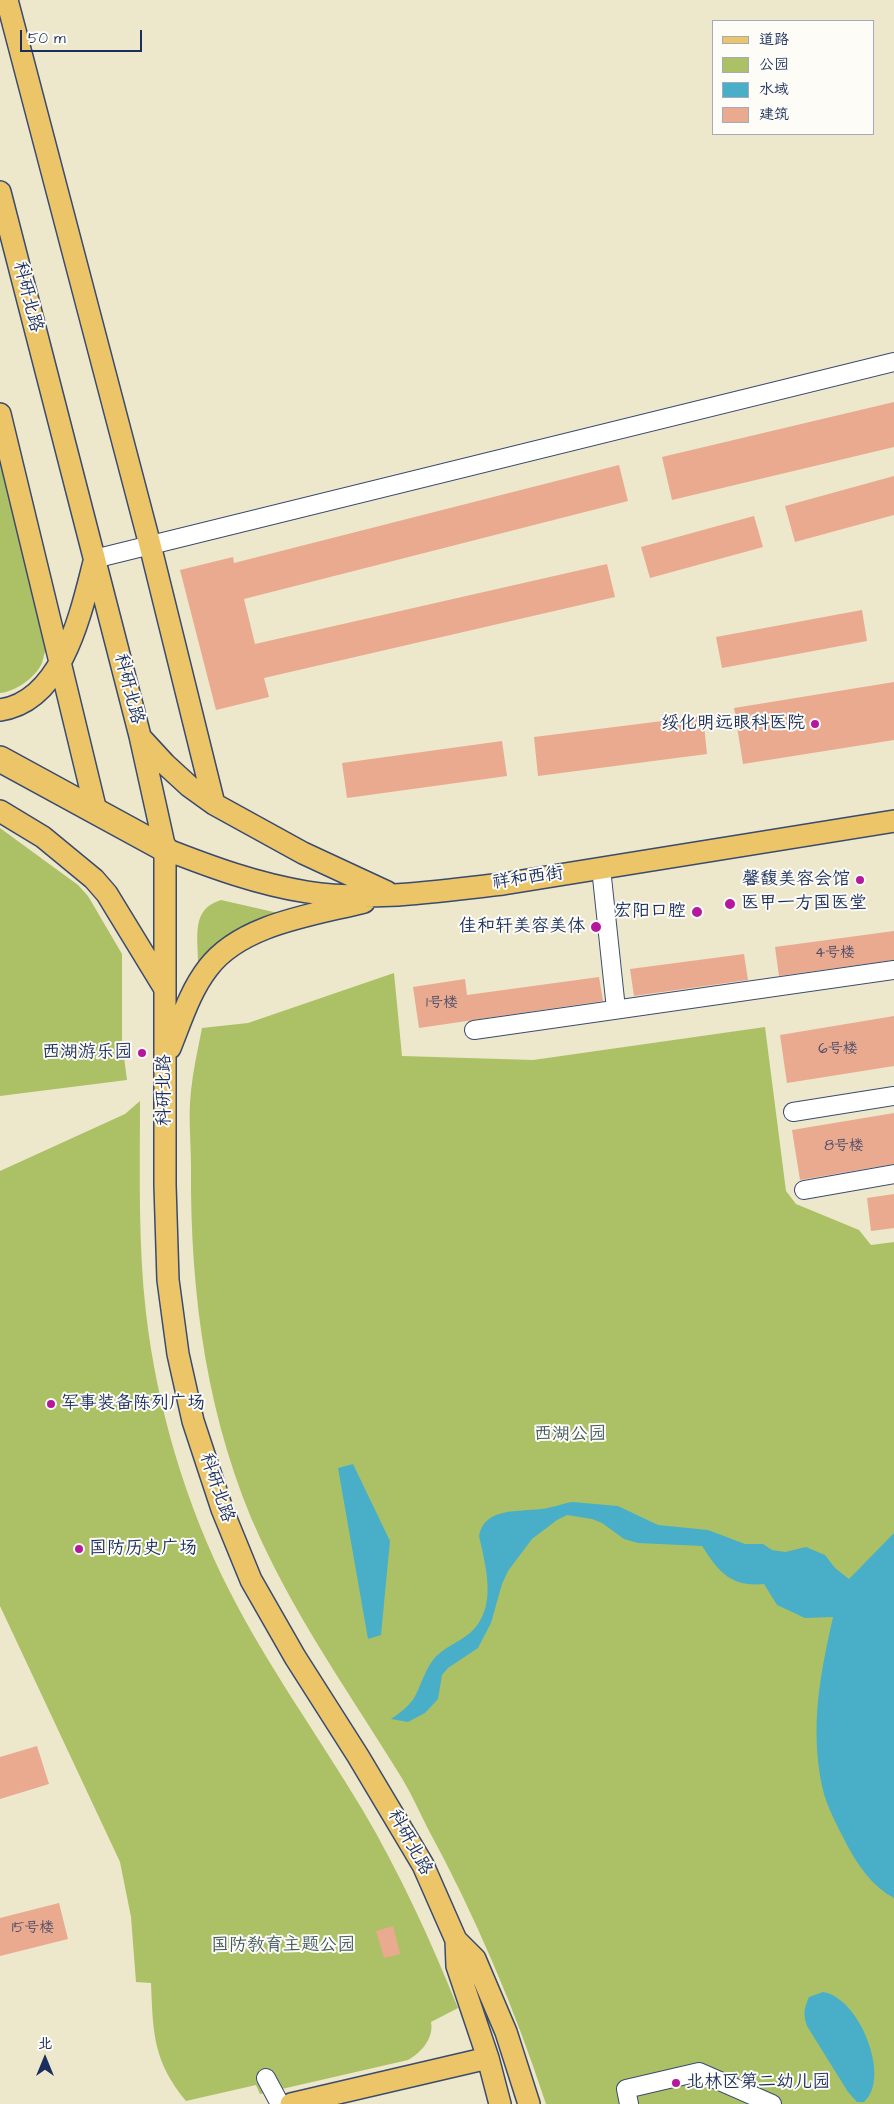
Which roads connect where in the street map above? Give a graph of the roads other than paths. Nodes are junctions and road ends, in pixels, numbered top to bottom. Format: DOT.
graph roads {
  1 [pos="7,0"];
  2 [pos="0,192"];
  3 [pos="894,362"];
  4 [pos="0,414"];
  5 [pos="150,545"];
  6 [pos="94,559"];
  7 [pos="61,661"];
  8 [pos="0,710"];
  9 [pos="140,736"];
  10 [pos="0,758"];
  11 [pos="214,804"];
  12 [pos="0,811"];
  13 [pos="96,811"];
  14 [pos="894,821"];
  15 [pos="165,849"];
  16 [pos="601,868"];
  17 [pos="391,894"];
  18 [pos="894,970"];
  19 [pos="166,990"];
  20 [pos="616,1009"];
  21 [pos="474,1030"];
  22 [pos="166,1059"];
  23 [pos="894,1096"];
  24 [pos="793,1112"];
  25 [pos="894,1174"];
  26 [pos="804,1190"];
  27 [pos="456,1940"];
  28 [pos="488,2058"];
  29 [pos="266,2078"];
  30 [pos="280,2104"];
  31 [pos="291,2104"];
  32 [pos="500,2104"];
  33 [pos="529,2104"];
  34 [pos="629,2104"];
  35 [pos="772,2104"];
  1 -- 5 [label="main road"];
  2 -- 6 [label="main road, 科研北路"];
  3 -- 5 [label="street"];
  4 -- 7 [label="main road"];
  5 -- 6 [label="street"];
  5 -- 11 [label="main road"];
  6 -- 7 [label="main road"];
  6 -- 9 [label="main road, 科研北路"];
  7 -- 8 [label="main road"];
  7 -- 13 [label="main road"];
  9 -- 11 [label="main road"];
  9 -- 15 [label="main road, 科研北路"];
  10 -- 13 [label="highway"];
  11 -- 17 [label="main road"];
  12 -- 19 [label="main road"];
  13 -- 15 [label="highway"];
  14 -- 16 [label="main road, 祥和西街"];
  15 -- 17 [label="main road, 祥和西街"];
  15 -- 19 [label="main road, 科研北路"];
  16 -- 17 [label="main road, 祥和西街"];
  16 -- 20 [label="street"];
  17 -- 22 [label="main road"];
  18 -- 20 [label="street"];
  19 -- 22 [label="main road, 科研北路"];
  20 -- 21 [label="street"];
  22 -- 27 [label="main road, 科研北路"];
  23 -- 24 [label="street"];
  25 -- 26 [label="street"];
  27 -- 28 [label="main road, 科研北路"];
  27 -- 33 [label="main road, 科研北路"];
  28 -- 31 [label="main road"];
  28 -- 32 [label="main road, 科研北路"];
  29 -- 30 [label="street"];
  34 -- 35 [label="street"];
}
